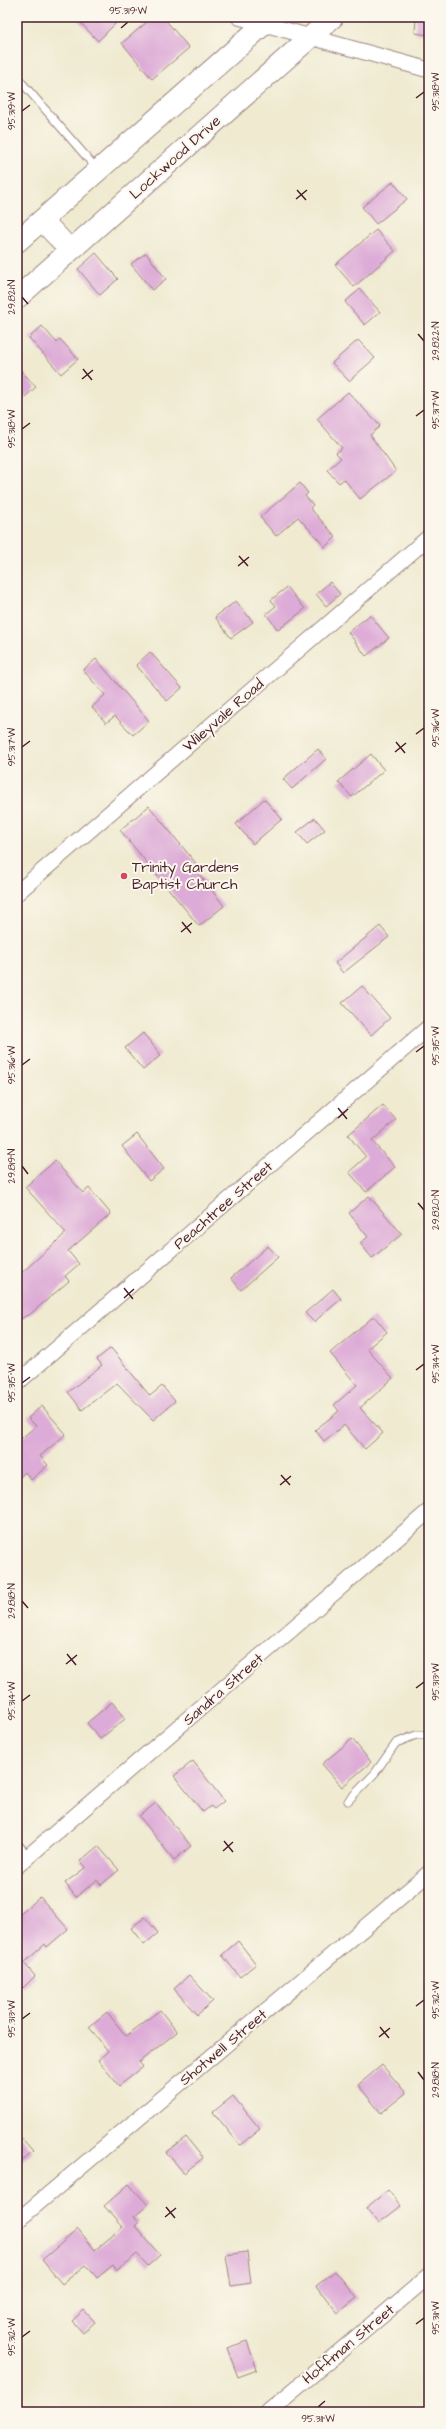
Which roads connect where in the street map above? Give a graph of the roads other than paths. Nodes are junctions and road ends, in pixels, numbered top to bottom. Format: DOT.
graph roads {
  1 [pos="239,17"];
  2 [pos="333,17"];
  3 [pos="268,21"];
  4 [pos="309,38"];
  5 [pos="429,70"];
  6 [pos="17,78"];
  7 [pos="98,171"];
  8 [pos="42,220"];
  9 [pos="17,242"];
  10 [pos="70,250"];
  11 [pos="17,298"];
  12 [pos="429,537"];
  13 [pos="17,893"];
  14 [pos="429,1027"];
  15 [pos="17,1383"];
  16 [pos="429,1511"];
  17 [pos="429,1735"];
  18 [pos="348,1801"];
  19 [pos="17,1843"];
  20 [pos="23,1861"];
  21 [pos="429,1872"];
  22 [pos="17,2221"];
  23 [pos="429,2276"];
  24 [pos="268,2412"];
  1 -- 3 [label="street"];
  2 -- 4 [label="main road, Lockwood Drive"];
  3 -- 4 [label="street"];
  3 -- 7 [label="main road"];
  4 -- 5 [label="street"];
  4 -- 10 [label="main road, Lockwood Drive"];
  6 -- 7 [label="lane"];
  7 -- 8 [label="main road"];
  8 -- 9 [label="main road"];
  8 -- 10 [label="main road"];
  10 -- 11 [label="main road, Lockwood Drive"];
  12 -- 13 [label="street, Wileyvale Road"];
  14 -- 15 [label="street, Peachtree Street"];
  16 -- 20 [label="street, Sandra Street"];
  17 -- 18 [label="lane"];
  19 -- 20 [label="lane"];
  21 -- 22 [label="street, Shotwell Street"];
  23 -- 24 [label="street, Hoffman Street"];
}
